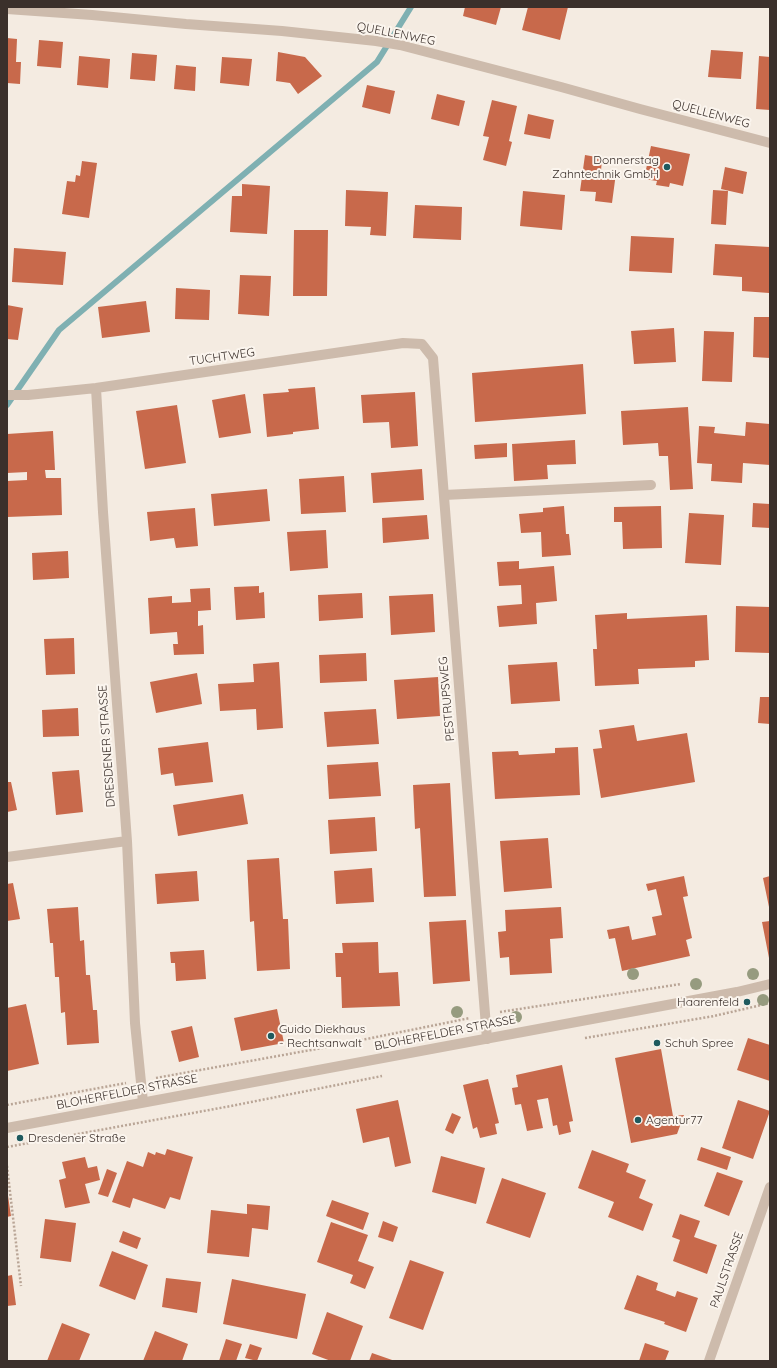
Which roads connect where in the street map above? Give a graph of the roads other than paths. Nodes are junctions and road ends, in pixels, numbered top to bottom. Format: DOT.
graph roads {
  1 [pos="7,9"];
  2 [pos="770,143"];
  3 [pos="433,358"];
  4 [pos="96,388"];
  5 [pos="7,395"];
  6 [pos="650,485"];
  7 [pos="444,495"];
  8 [pos="127,841"];
  9 [pos="7,857"];
  10 [pos="770,984"];
  11 [pos="487,1039"];
  12 [pos="143,1102"];
  13 [pos="7,1128"];
  14 [pos="770,1187"];
  15 [pos="709,1361"];
  1 -- 2 [label="street, QUELLENWEG"];
  3 -- 4 [label="street, TUCHTWEG"];
  3 -- 7 [label="street, PESTRUPSWEG"];
  4 -- 5 [label="street, TUCHTWEG"];
  4 -- 8 [label="street, DRESDENER STRASSE"];
  6 -- 7 [label="street"];
  7 -- 11 [label="street, PESTRUPSWEG"];
  8 -- 9 [label="street"];
  8 -- 12 [label="street, DRESDENER STRASSE"];
  10 -- 11 [label="street, BLOHERFELDER STRASSE"];
  11 -- 12 [label="street, BLOHERFELDER STRASSE"];
  12 -- 13 [label="street, BLOHERFELDER STRASSE"];
  14 -- 15 [label="street, PAULSTRASSE"];
}
